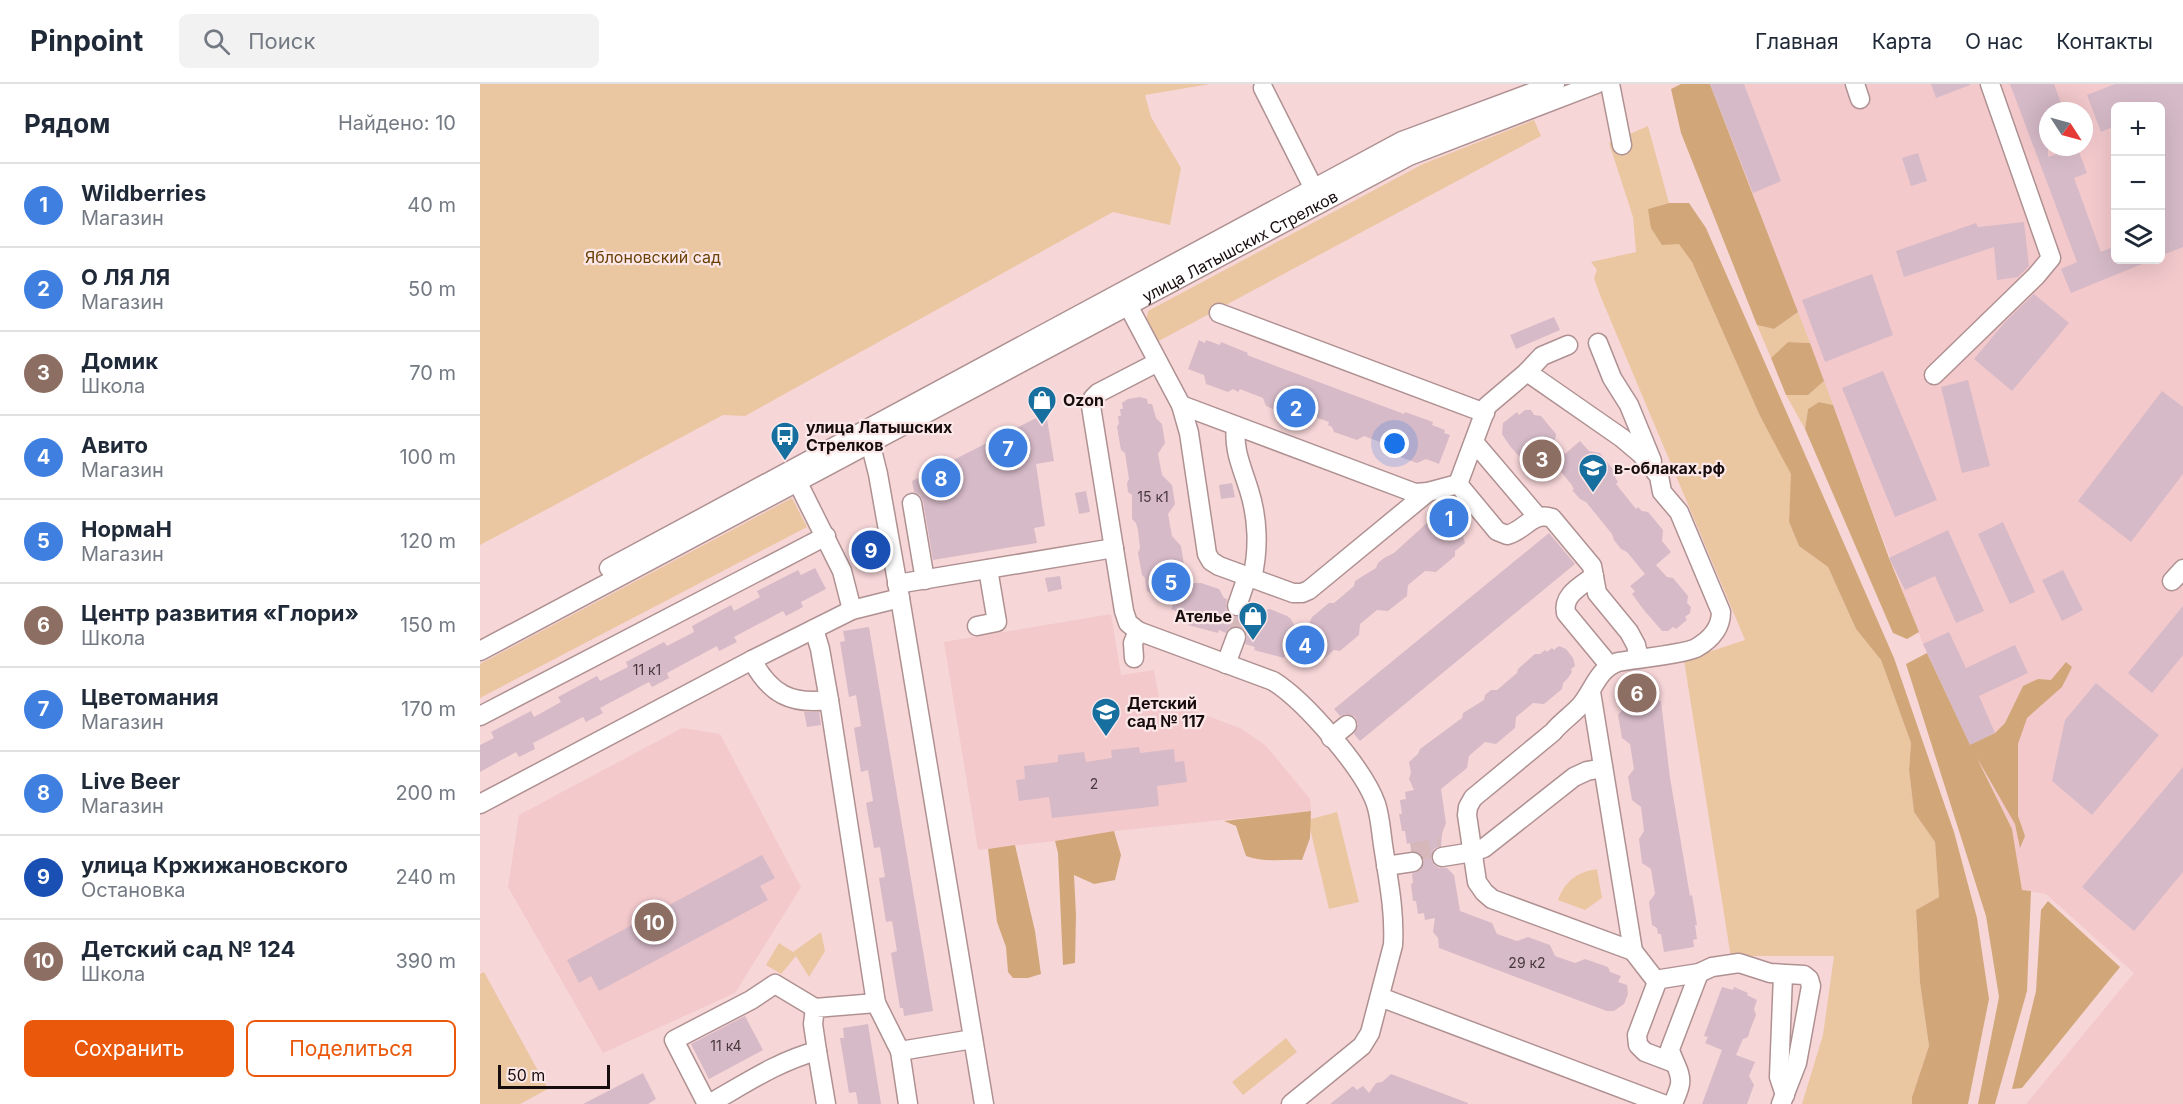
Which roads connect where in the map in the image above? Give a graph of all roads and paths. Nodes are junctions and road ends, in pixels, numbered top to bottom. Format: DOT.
graph roads {
  1 [pos="1555,84"];
  2 [pos="1596,84"];
  3 [pos="1610,84"];
  4 [pos="1990,84"];
  5 [pos="1263,88"];
  6 [pos="1622,145"];
  7 [pos="1314,189"];
  8 [pos="1125,299"];
  9 [pos="1219,314"];
  10 [pos="1598,343"];
  11 [pos="1568,345"];
  12 [pos="1158,362"];
  13 [pos="1527,372"];
  14 [pos="1934,375"];
  15 [pos="1181,405"];
  16 [pos="1485,413"];
  17 [pos="1636,421"];
  18 [pos="1236,426"];
  19 [pos="867,437"];
  20 [pos="1622,438"];
  21 [pos="1474,442"];
  22 [pos="1659,476"];
  23 [pos="797,482"];
  24 [pos="1458,484"];
  25 [pos="1428,492"];
  26 [pos="912,503"];
  27 [pos="1536,516"];
  28 [pos="826,536"];
  29 [pos="1114,548"];
  30 [pos="988,570"];
  31 [pos="1594,576"];
  32 [pos="1252,578"];
  33 [pos="926,580"];
  34 [pos="899,591"];
  35 [pos="1242,607"];
  36 [pos="852,610"];
  37 [pos="977,626"];
  38 [pos="814,629"];
  39 [pos="1138,631"];
  40 [pos="1231,635"];
  41 [pos="480,637"];
  42 [pos="480,651"];
  43 [pos="1134,658"];
  44 [pos="1639,658"];
  45 [pos="752,660"];
  46 [pos="1222,662"];
  47 [pos="1609,665"];
  48 [pos="1591,692"];
  49 [pos="829,700"];
  50 [pos="480,716"];
  51 [pos="1347,725"];
  52 [pos="1331,738"];
  53 [pos="1603,768"];
  54 [pos="480,804"];
  55 [pos="1472,848"];
  56 [pos="1442,852"];
  57 [pos="1412,857"];
  58 [pos="1385,861"];
  59 [pos="1633,951"];
  60 [pos="1699,973"];
  61 [pos="1783,975"];
  62 [pos="1657,982"];
  63 [pos="1380,997"];
  64 [pos="876,1003"];
  65 [pos="815,1008"];
  66 [pos="973,1039"];
  67 [pos="817,1051"];
  68 [pos="900,1051"];
  69 [pos="1674,1063"];
  70 [pos="1783,1099"];
  71 [pos="1296,1103"];
  72 [pos="708,1104"];
  73 [pos="826,1104"];
  74 [pos="908,1104"];
  75 [pos="984,1104"];
  76 [pos="1663,1104"];
  77 [pos="1673,1104"];
  1 -- 7 [label="street, улица Латышских Стрелков"];
  2 -- 8 [label="street, улица Латышских Стрелков"];
  3 -- 6 [label="street"];
  4 -- 14 [label="street"];
  5 -- 7 [label="street"];
  7 -- 8 [label="street, улица Латышских Стрелков"];
  8 -- 12 [label="street"];
  8 -- 19 [label="street, улица Латышских Стрелков"];
  9 -- 16 [label="street"];
  10 -- 17 [label="street"];
  11 -- 13 [label="street"];
  12 -- 15 [label="street"];
  12 -- 29 [label="street"];
  13 -- 16 [label="street"];
  13 -- 20 [label="street"];
  15 -- 18 [label="street"];
  15 -- 32 [label="street"];
  16 -- 21 [label="street"];
  17 -- 20 [label="street"];
  17 -- 22 [label="street"];
  18 -- 25 [label="street"];
  18 -- 32 [label="street"];
  19 -- 23 [label="street, улица Латышских Стрелков"];
  19 -- 34 [label="street"];
  19 -- 41 [label="street, улица Латышских Стрелков"];
  20 -- 22 [label="street"];
  21 -- 24 [label="street"];
  21 -- 27 [label="street"];
  22 -- 44 [label="street"];
  23 -- 28 [label="street"];
  23 -- 42 [label="street, улица Латышских Стрелков"];
  24 -- 25 [label="street"];
  24 -- 27 [label="street"];
  25 -- 32 [label="street"];
  26 -- 33 [label="street"];
  27 -- 31 [label="street"];
  28 -- 36 [label="street"];
  28 -- 50 [label="street"];
  29 -- 30 [label="street"];
  29 -- 39 [label="street"];
  30 -- 33 [label="street"];
  30 -- 37 [label="street"];
  31 -- 44 [label="street"];
  31 -- 47 [label="street"];
  32 -- 35 [label="street"];
  33 -- 34 [label="street"];
  34 -- 36 [label="street"];
  34 -- 66 [label="street"];
  36 -- 38 [label="street"];
  38 -- 45 [label="street"];
  38 -- 49 [label="street"];
  39 -- 43 [label="street"];
  39 -- 46 [label="street"];
  40 -- 46 [label="street"];
  44 -- 47 [label="street"];
  45 -- 49 [label="street"];
  45 -- 54 [label="street"];
  46 -- 52 [label="street"];
  47 -- 48 [label="street"];
  48 -- 53 [label="street"];
  48 -- 55 [label="street"];
  49 -- 64 [label="street"];
  51 -- 52 [label="street"];
  52 -- 58 [label="street"];
  53 -- 55 [label="street"];
  53 -- 59 [label="street"];
  55 -- 56 [label="street"];
  55 -- 59 [label="street"];
  57 -- 58 [label="street"];
  58 -- 63 [label="street"];
  59 -- 62 [label="street"];
  60 -- 61 [label="street"];
  60 -- 62 [label="street"];
  60 -- 69 [label="street"];
  61 -- 70 [label="street"];
  61 -- 70 [label="street"];
  62 -- 69 [label="street"];
  63 -- 71 [label="street"];
  63 -- 76 [label="street"];
  64 -- 65 [label="street"];
  64 -- 68 [label="street"];
  65 -- 67 [label="street"];
  65 -- 72 [label="street"];
  66 -- 68 [label="street"];
  66 -- 75 [label="street"];
  67 -- 72 [label="street"];
  67 -- 73 [label="street"];
  68 -- 74 [label="street"];
  69 -- 77 [label="street"];
}
